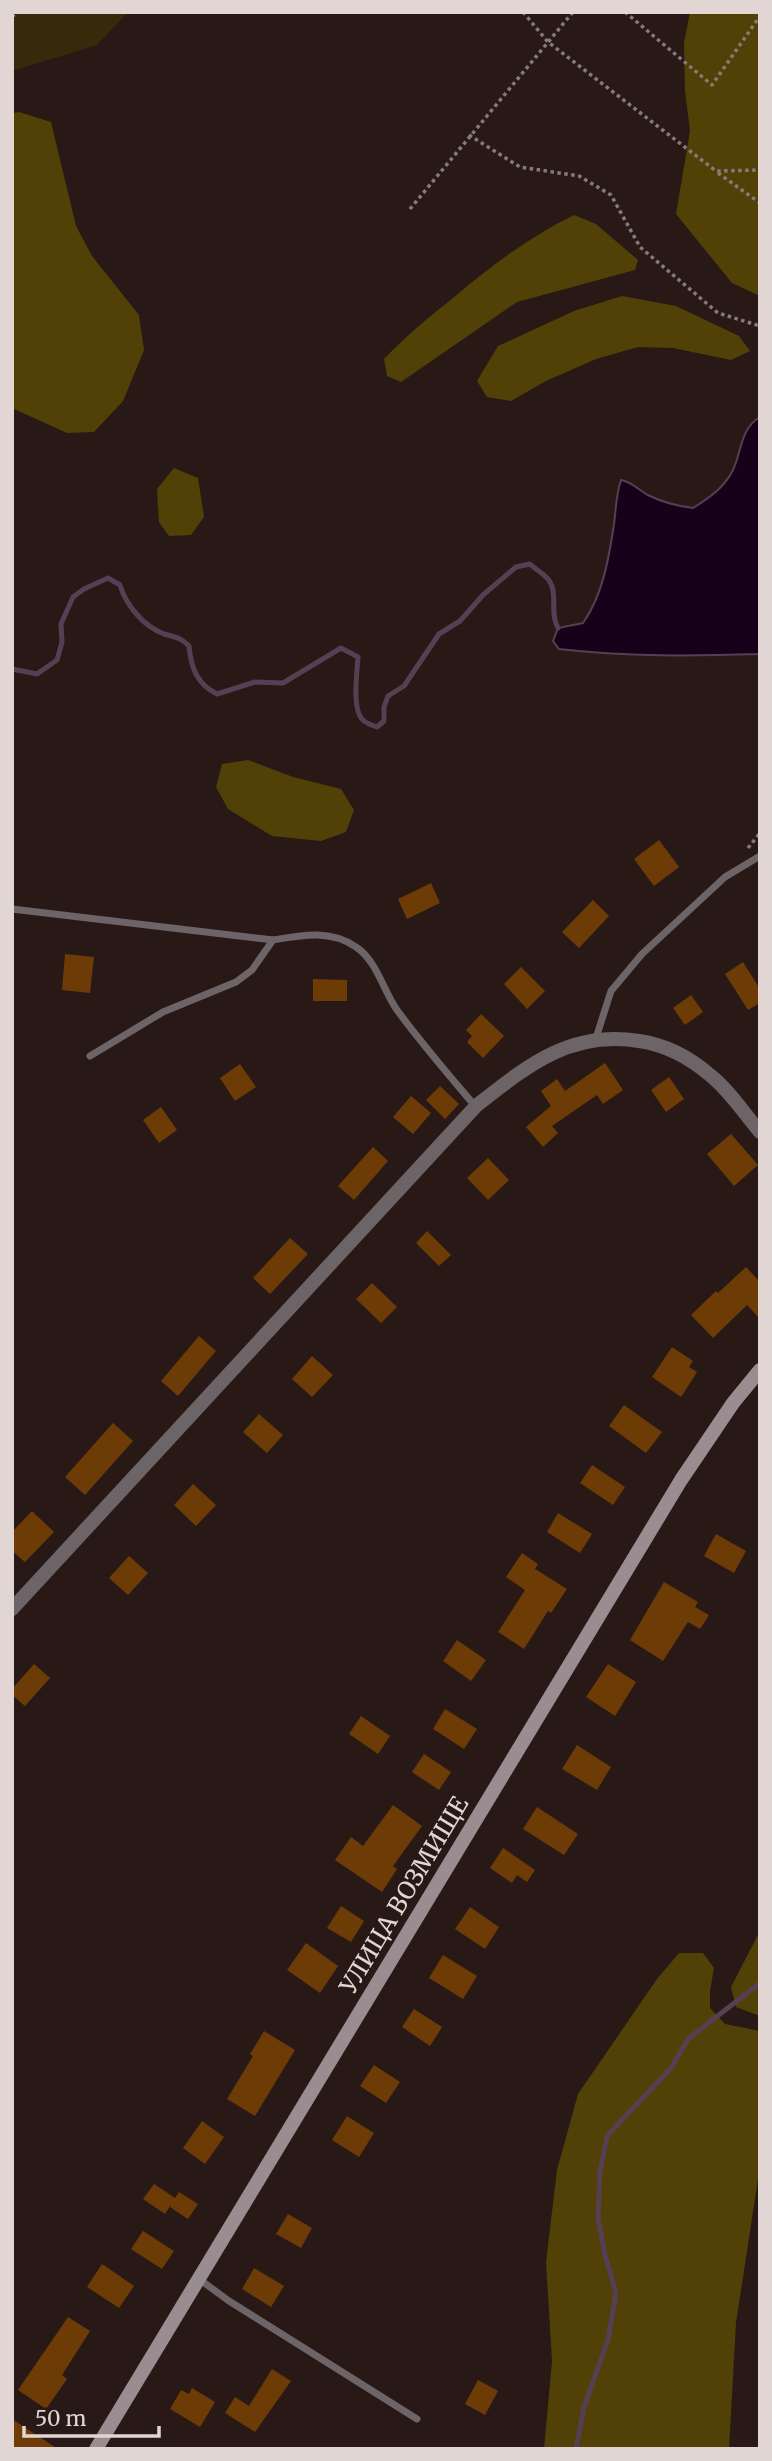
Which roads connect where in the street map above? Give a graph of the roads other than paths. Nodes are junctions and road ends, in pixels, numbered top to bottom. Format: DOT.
graph roads {
  1 [pos="760,856"];
  2 [pos="12,909"];
  3 [pos="273,940"];
  4 [pos="596,1038"];
  5 [pos="89,1056"];
  6 [pos="476,1106"];
  7 [pos="760,1132"];
  8 [pos="760,1370"];
  9 [pos="12,1609"];
  10 [pos="198,2279"];
  11 [pos="417,2418"];
  12 [pos="96,2449"];
  1 -- 4 [label="lane"];
  2 -- 3 [label="lane"];
  3 -- 5 [label="lane"];
  3 -- 6 [label="lane"];
  4 -- 6 [label="street"];
  4 -- 7 [label="street"];
  6 -- 9 [label="street"];
  8 -- 10 [label="main road, УЛИЦА ВОЗМИЩЕ"];
  10 -- 11 [label="lane"];
  10 -- 12 [label="main road, УЛИЦА ВОЗМИЩЕ"];
}
